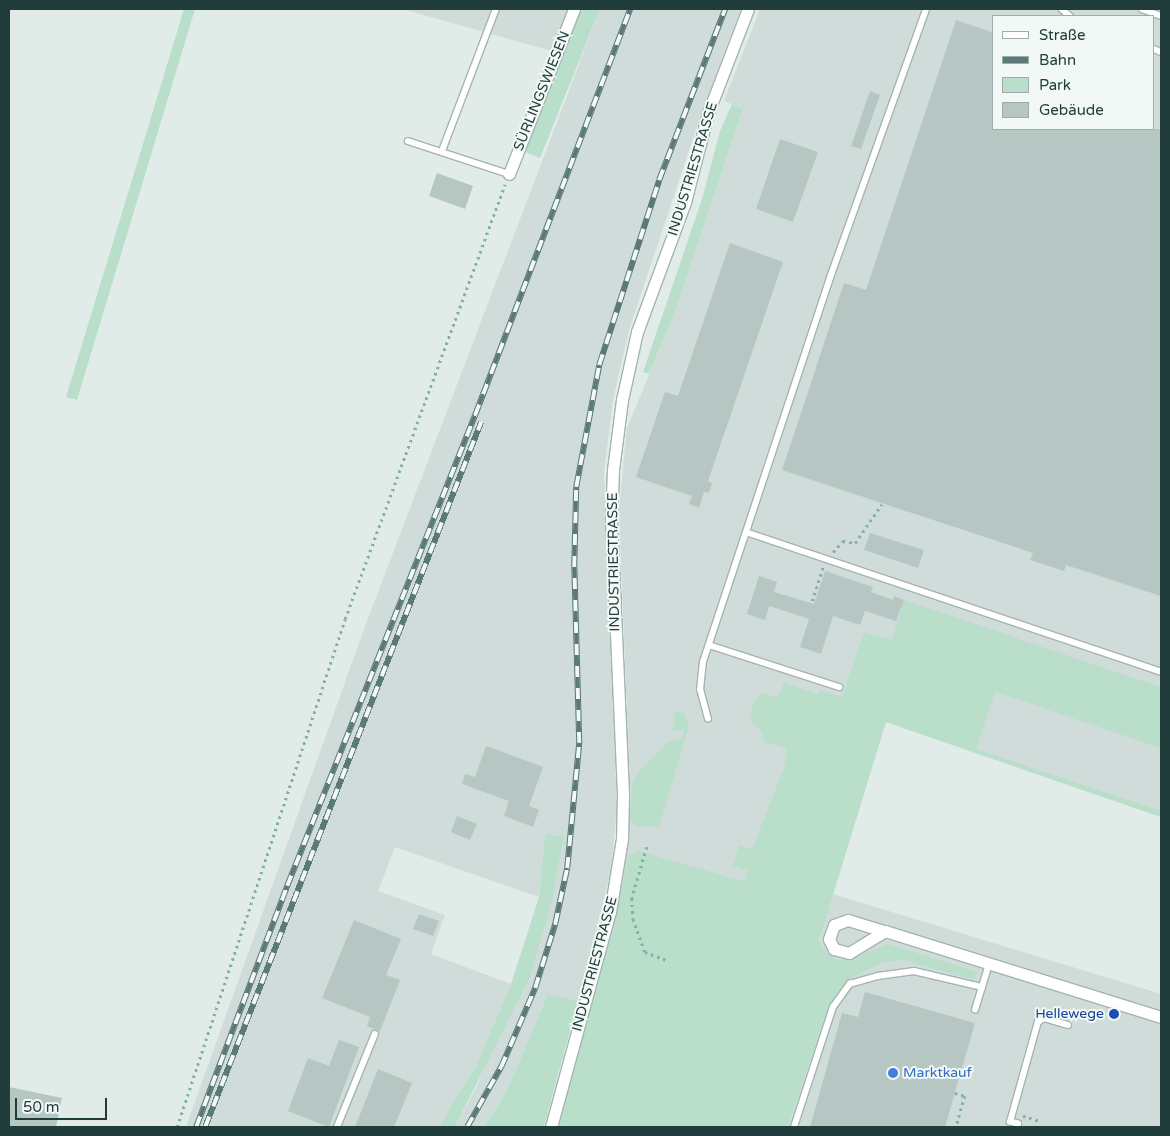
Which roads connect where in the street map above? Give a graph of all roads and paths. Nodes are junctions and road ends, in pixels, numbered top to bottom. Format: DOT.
graph roads {
  1 [pos="496,9"];
  2 [pos="574,9"];
  3 [pos="748,9"];
  4 [pos="926,9"];
  5 [pos="1142,9"];
  6 [pos="1161,16"];
  7 [pos="408,140"];
  8 [pos="442,152"];
  9 [pos="509,174"];
  10 [pos="882,504"];
  11 [pos="746,532"];
  12 [pos="827,560"];
  13 [pos="812,601"];
  14 [pos="709,644"];
  15 [pos="1161,672"];
  16 [pos="839,688"];
  17 [pos="708,719"];
  18 [pos="646,847"];
  19 [pos="885,931"];
  20 [pos="668,962"];
  21 [pos="989,964"];
  22 [pos="982,987"];
  23 [pos="975,1010"];
  24 [pos="1161,1018"];
  25 [pos="1068,1024"];
  26 [pos="376,1034"];
  27 [pos="955,1093"];
  28 [pos="1012,1113"];
  29 [pos="1040,1121"];
  30 [pos="177,1127"];
  31 [pos="337,1127"];
  32 [pos="551,1127"];
  33 [pos="794,1127"];
  34 [pos="956,1127"];
  35 [pos="1017,1127"];
  1 -- 8 [label="lane"];
  2 -- 9 [label="street, SÜRLINGSWIESEN"];
  3 -- 32 [label="street, INDUSTRIESTRASSE"];
  4 -- 11 [label="lane"];
  5 -- 6 [label="lane"];
  7 -- 8 [label="lane"];
  8 -- 9 [label="lane"];
  9 -- 30 [label="path"];
  10 -- 12 [label="path"];
  11 -- 12 [label="lane"];
  11 -- 14 [label="lane"];
  12 -- 13 [label="path"];
  12 -- 15 [label="lane"];
  14 -- 16 [label="lane"];
  14 -- 17 [label="lane"];
  18 -- 20 [label="path"];
  19 -- 21 [label="street"];
  21 -- 22 [label="lane"];
  21 -- 24 [label="street"];
  22 -- 23 [label="lane"];
  22 -- 33 [label="lane"];
  25 -- 28 [label="lane"];
  26 -- 31 [label="lane"];
  27 -- 34 [label="path"];
  28 -- 29 [label="path"];
  28 -- 35 [label="lane"];
}
